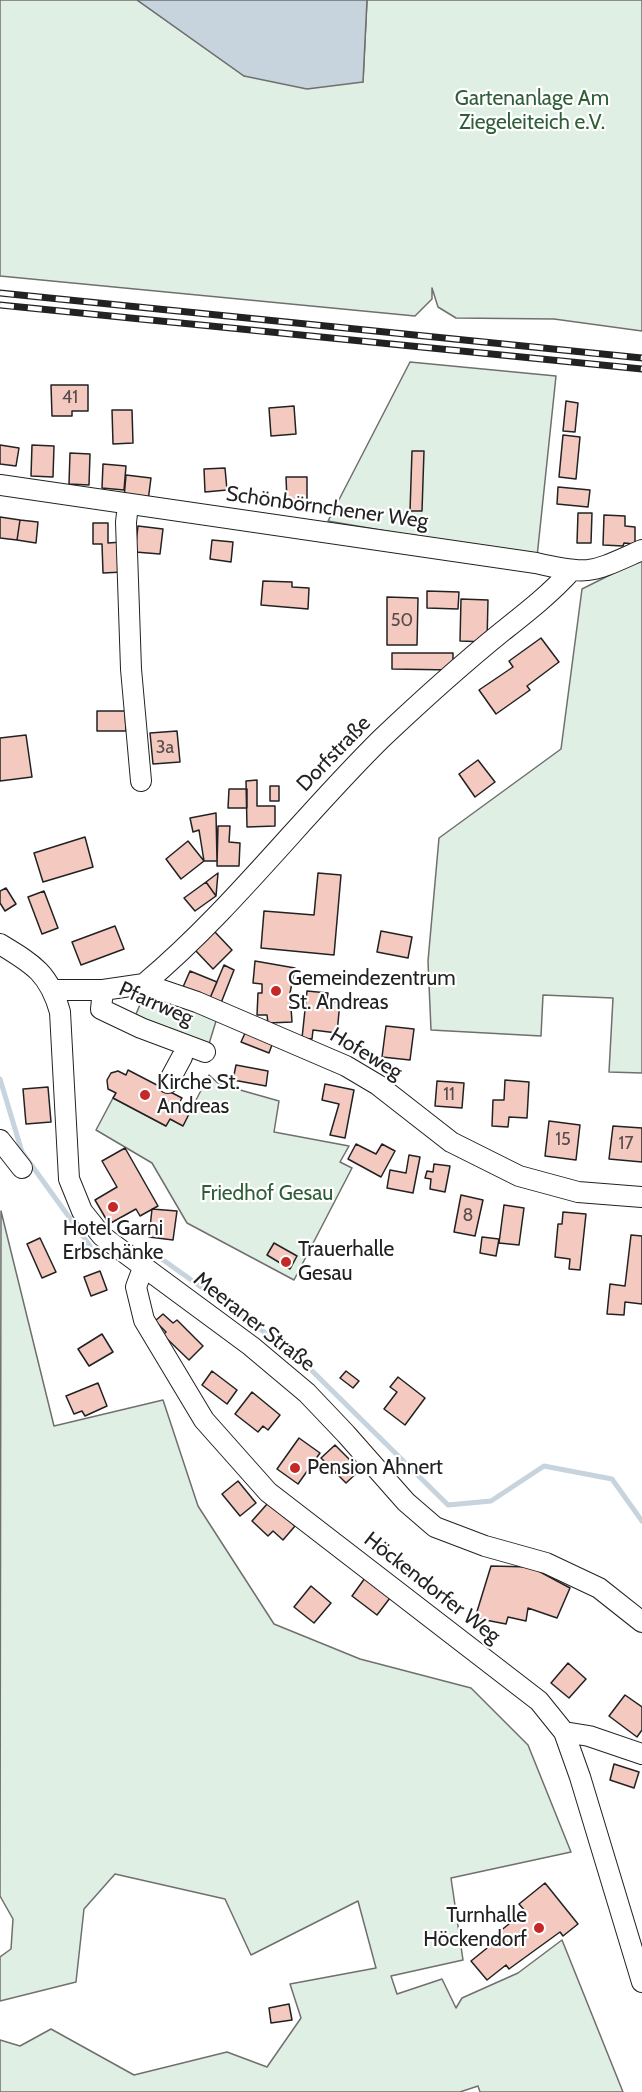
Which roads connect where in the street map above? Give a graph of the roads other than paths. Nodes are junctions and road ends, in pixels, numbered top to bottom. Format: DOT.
graph roads {
  1 [pos="0,485"];
  2 [pos="128,505"];
  3 [pos="642,550"];
  4 [pos="571,572"];
  5 [pos="141,782"];
  6 [pos="0,944"];
  7 [pos="144,984"];
  8 [pos="54,990"];
  9 [pos="103,990"];
  10 [pos="205,1052"];
  11 [pos="182,1057"];
  12 [pos="168,1083"];
  13 [pos="0,1143"];
  14 [pos="22,1168"];
  15 [pos="642,1197"];
  16 [pos="143,1268"];
  17 [pos="642,1622"];
  18 [pos="564,1732"];
  19 [pos="642,1754"];
  20 [pos="642,1982"];
  1 -- 2 [label="street, Schönbörnchener Weg"];
  2 -- 4 [label="street, Schönbörnchener Weg"];
  2 -- 5 [label="street"];
  3 -- 4 [label="street, Schönbörnchener Weg"];
  4 -- 7 [label="street, Dorfstraße"];
  6 -- 8 [label="street, Meeraner Straße"];
  7 -- 9 [label="street, Hofeweg"];
  7 -- 15 [label="street, Hofeweg"];
  8 -- 9 [label="street, Hofeweg"];
  8 -- 16 [label="street, Meeraner Straße"];
  9 -- 10 [label="street, Pfarrweg"];
  11 -- 12 [label="street"];
  13 -- 14 [label="street"];
  16 -- 17 [label="street, Meeraner Straße"];
  16 -- 18 [label="street, Höckendorfer Weg"];
  18 -- 19 [label="street"];
  18 -- 20 [label="street, Höckendorfer Weg"];
}
